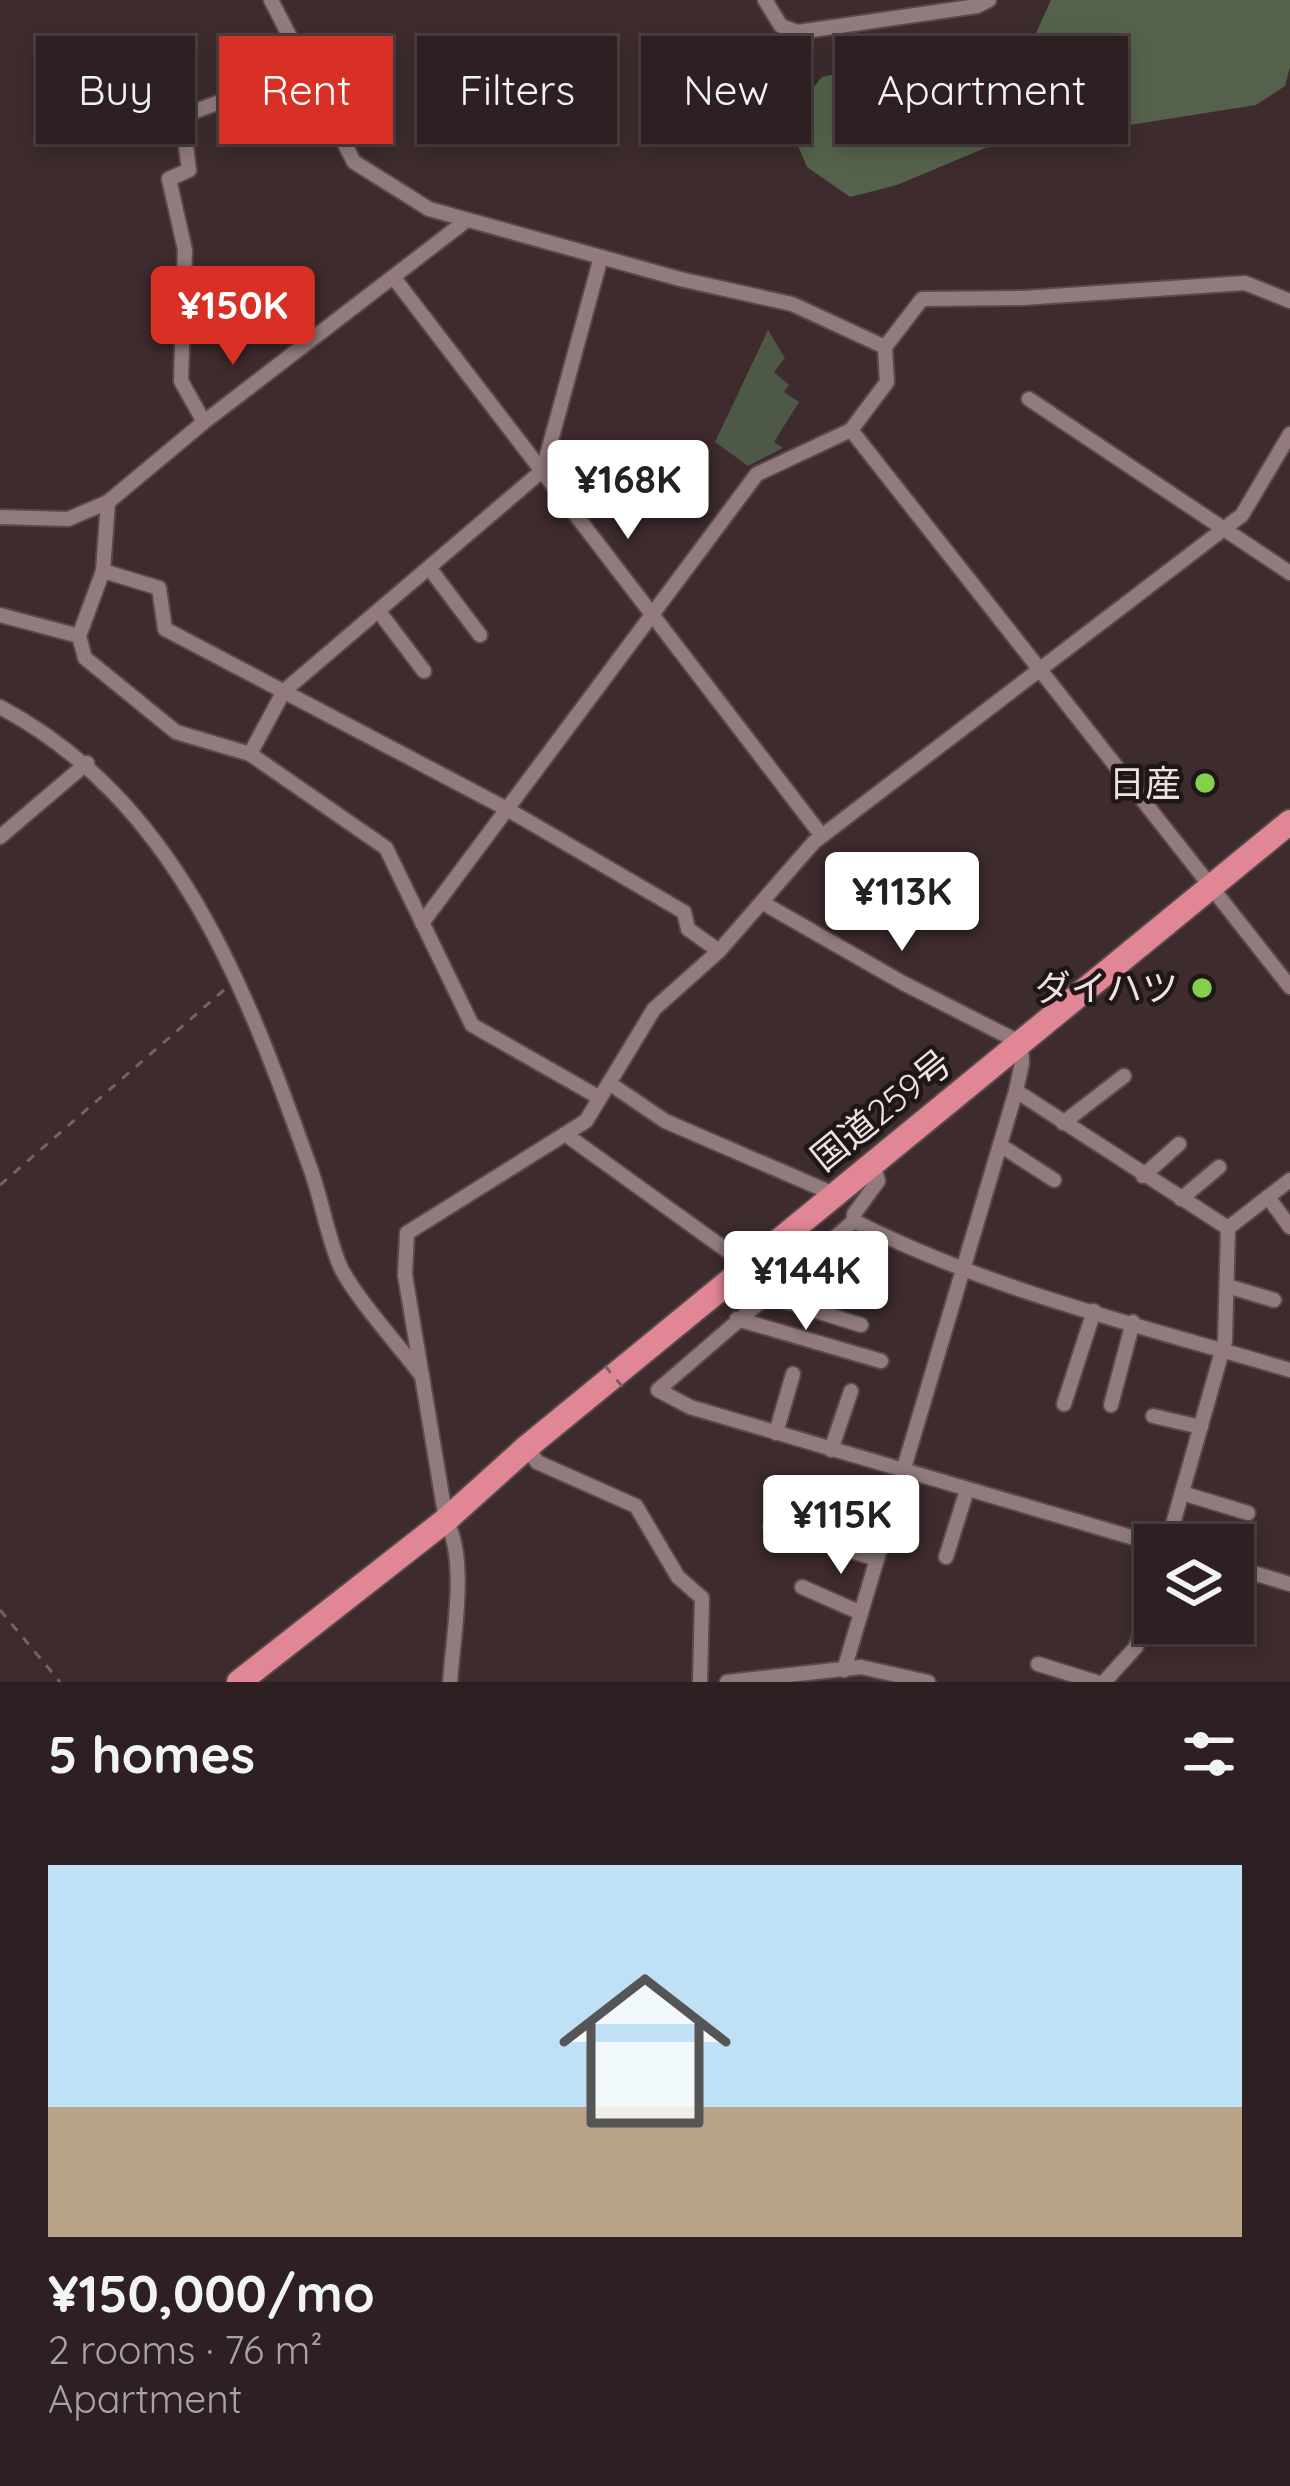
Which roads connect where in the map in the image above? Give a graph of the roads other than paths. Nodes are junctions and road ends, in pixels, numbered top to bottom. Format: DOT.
graph roads {
  1 [pos="271,0"];
  2 [pos="764,0"];
  3 [pos="989,0"];
  4 [pos="289,36"];
  5 [pos="219,102"];
  6 [pos="345,144"];
  7 [pos="467,220"];
  8 [pos="601,257"];
  9 [pos="394,278"];
  10 [pos="1290,301"];
  11 [pos="885,347"];
  12 [pos="1029,399"];
  13 [pos="204,422"];
  14 [pos="850,430"];
  15 [pos="1290,434"];
  16 [pos="543,470"];
  17 [pos="108,502"];
  18 [pos="0,517"];
  19 [pos="1223,530"];
  20 [pos="430,569"];
  21 [pos="103,571"];
  22 [pos="1290,573"];
  23 [pos="380,613"];
  24 [pos="0,615"];
  25 [pos="653,617"];
  26 [pos="480,635"];
  27 [pos="79,636"];
  28 [pos="424,670"];
  29 [pos="1037,671"];
  30 [pos="284,691"];
  31 [pos="0,706"];
  32 [pos="250,754"];
  33 [pos="87,763"];
  34 [pos="507,809"];
  35 [pos="1290,822"];
  36 [pos="822,836"];
  37 [pos="0,837"];
  38 [pos="1210,885"];
  39 [pos="763,904"];
  40 [pos="422,922"];
  41 [pos="718,951"];
  42 [pos="1290,987"];
  43 [pos="1021,1042"];
  44 [pos="1124,1076"];
  45 [pos="609,1083"];
  46 [pos="1016,1091"];
  47 [pos="600,1098"];
  48 [pos="1063,1123"];
  49 [pos="565,1135"];
  50 [pos="1179,1144"];
  51 [pos="1000,1145"];
  52 [pos="873,1162"];
  53 [pos="1219,1167"];
  54 [pos="1143,1176"];
  55 [pos="1054,1180"];
  56 [pos="1290,1180"];
  57 [pos="834,1194"];
  58 [pos="1268,1197"];
  59 [pos="1181,1199"];
  60 [pos="854,1220"];
  61 [pos="1290,1227"];
  62 [pos="1228,1228"];
  63 [pos="747,1265"];
  64 [pos="964,1270"];
  65 [pos="1227,1286"];
  66 [pos="765,1294"];
  67 [pos="1274,1300"];
  68 [pos="1094,1310"];
  69 [pos="737,1319"];
  70 [pos="1133,1322"];
  71 [pos="861,1325"];
  72 [pos="1222,1350"];
  73 [pos="880,1361"];
  74 [pos="1290,1370"];
  75 [pos="793,1374"];
  76 [pos="425,1380"];
  77 [pos="851,1391"];
  78 [pos="1064,1404"];
  79 [pos="1111,1405"];
  80 [pos="1154,1417"];
  81 [pos="1201,1427"];
  82 [pos="776,1433"];
  83 [pos="526,1447"];
  84 [pos="831,1450"];
  85 [pos="903,1471"];
  86 [pos="967,1490"];
  87 [pos="1182,1493"];
  88 [pos="1248,1514"];
  89 [pos="446,1520"];
  90 [pos="1170,1524"];
  91 [pos="771,1527"];
  92 [pos="1134,1537"];
  93 [pos="946,1557"];
  94 [pos="877,1559"];
  95 [pos="1254,1574"];
  96 [pos="1290,1584"];
  97 [pos="802,1587"];
  98 [pos="861,1613"];
  99 [pos="1137,1644"];
  100 [pos="1039,1664"];
  101 [pos="844,1670"];
  102 [pos="239,1682"];
  103 [pos="450,1682"];
  104 [pos="700,1682"];
  105 [pos="728,1682"];
  106 [pos="928,1682"];
  107 [pos="1100,1682"];
  1 -- 4 [label="street"];
  2 -- 3 [label="street"];
  5 -- 13 [label="street"];
  6 -- 7 [label="street"];
  7 -- 8 [label="street"];
  7 -- 9 [label="street"];
  8 -- 11 [label="street"];
  8 -- 16 [label="street"];
  9 -- 13 [label="street"];
  9 -- 16 [label="street"];
  10 -- 11 [label="street"];
  11 -- 14 [label="street"];
  12 -- 19 [label="street"];
  13 -- 17 [label="street"];
  14 -- 25 [label="street"];
  14 -- 29 [label="street"];
  15 -- 19 [label="street"];
  16 -- 20 [label="street"];
  16 -- 25 [label="street"];
  17 -- 18 [label="street"];
  17 -- 21 [label="street"];
  19 -- 22 [label="street"];
  19 -- 29 [label="street"];
  20 -- 23 [label="street"];
  20 -- 26 [label="street"];
  21 -- 27 [label="street"];
  21 -- 30 [label="street"];
  23 -- 28 [label="street"];
  23 -- 30 [label="street"];
  24 -- 27 [label="street"];
  25 -- 34 [label="street"];
  25 -- 36 [label="street"];
  27 -- 32 [label="street"];
  29 -- 36 [label="street"];
  29 -- 38 [label="street"];
  30 -- 32 [label="street"];
  30 -- 34 [label="street"];
  31 -- 33 [label="street"];
  32 -- 40 [label="street"];
  33 -- 37 [label="street"];
  33 -- 76 [label="street"];
  34 -- 40 [label="street"];
  34 -- 41 [label="street"];
  35 -- 38 [label="highway, 国道259号"];
  36 -- 39 [label="street"];
  38 -- 42 [label="street"];
  38 -- 43 [label="highway, 国道259号"];
  39 -- 41 [label="street"];
  39 -- 43 [label="street"];
  40 -- 47 [label="street"];
  41 -- 45 [label="street"];
  43 -- 46 [label="street"];
  43 -- 52 [label="highway, 国道259号"];
  44 -- 48 [label="street"];
  45 -- 47 [label="street"];
  45 -- 57 [label="street"];
  46 -- 48 [label="street"];
  46 -- 51 [label="street"];
  47 -- 49 [label="street"];
  48 -- 54 [label="street"];
  49 -- 63 [label="street"];
  49 -- 76 [label="street"];
  50 -- 54 [label="street"];
  51 -- 55 [label="street"];
  51 -- 64 [label="street"];
  52 -- 57 [label="highway, 国道259号"];
  52 -- 60 [label="street"];
  53 -- 59 [label="street"];
  54 -- 59 [label="street"];
  56 -- 58 [label="street"];
  57 -- 63 [label="highway, 国道259号"];
  58 -- 61 [label="street"];
  58 -- 62 [label="street"];
  59 -- 62 [label="street"];
  60 -- 64 [label="street"];
  60 -- 66 [label="street"];
  62 -- 65 [label="street"];
  63 -- 83 [label="highway, 国道259号"];
  64 -- 68 [label="street"];
  64 -- 85 [label="street"];
  65 -- 67 [label="street"];
  65 -- 72 [label="street"];
  66 -- 69 [label="street"];
  66 -- 71 [label="street"];
  68 -- 70 [label="street"];
  68 -- 78 [label="street"];
  69 -- 73 [label="street"];
  69 -- 82 [label="street"];
  70 -- 72 [label="street"];
  70 -- 79 [label="street"];
  72 -- 74 [label="street"];
  72 -- 81 [label="street"];
  75 -- 82 [label="street"];
  76 -- 89 [label="street"];
  77 -- 84 [label="street"];
  80 -- 81 [label="street"];
  81 -- 87 [label="street"];
  82 -- 84 [label="street"];
  83 -- 89 [label="highway, 国道259号"];
  83 -- 104 [label="street"];
  84 -- 85 [label="street"];
  85 -- 86 [label="street"];
  85 -- 94 [label="street"];
  86 -- 92 [label="street"];
  86 -- 93 [label="street"];
  87 -- 88 [label="street"];
  87 -- 90 [label="street"];
  89 -- 102 [label="highway, 国道259号"];
  89 -- 103 [label="street"];
  91 -- 94 [label="street"];
  94 -- 98 [label="street"];
  95 -- 96 [label="street"];
  97 -- 98 [label="street"];
  98 -- 101 [label="street"];
  99 -- 107 [label="street"];
  100 -- 107 [label="street"];
  101 -- 105 [label="street"];
  101 -- 106 [label="street"];
}
